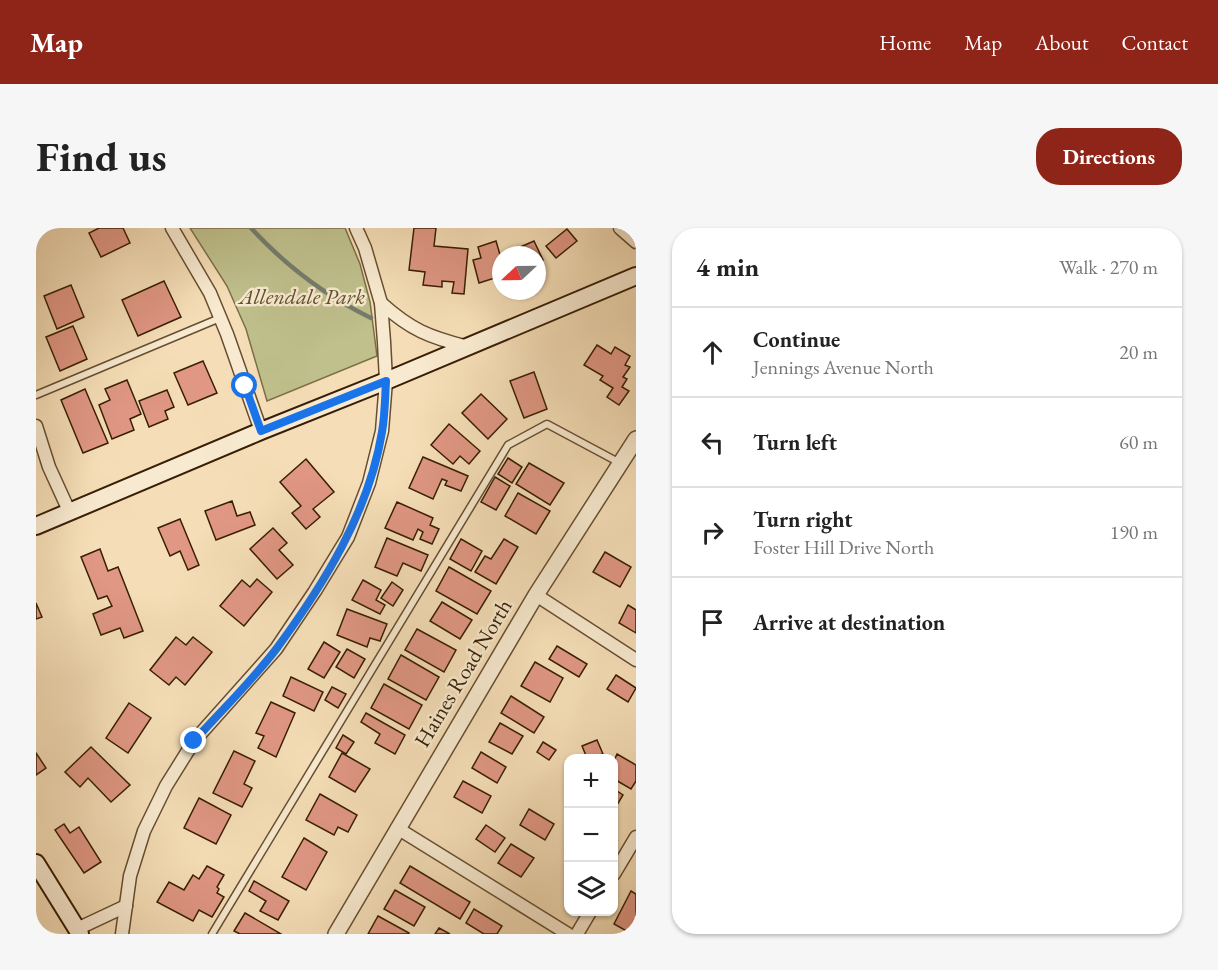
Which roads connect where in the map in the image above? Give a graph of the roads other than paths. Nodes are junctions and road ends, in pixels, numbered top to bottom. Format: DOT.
graph roads {
  1 [pos="172,228"];
  2 [pos="356,228"];
  3 [pos="620,228"];
  4 [pos="636,242"];
  5 [pos="636,276"];
  6 [pos="381,303"];
  7 [pos="220,318"];
  8 [pos="468,347"];
  9 [pos="386,381"];
  10 [pos="36,395"];
  11 [pos="36,426"];
  12 [pos="261,431"];
  13 [pos="636,439"];
  14 [pos="621,463"];
  15 [pos="70,513"];
  16 [pos="36,526"];
  17 [pos="536,595"];
  18 [pos="636,660"];
  19 [pos="397,828"];
  20 [pos="636,837"];
  21 [pos="36,863"];
  22 [pos="618,867"];
  23 [pos="126,906"];
  24 [pos="588,916"];
  25 [pos="79,932"];
  26 [pos="122,934"];
  27 [pos="212,934"];
  28 [pos="336,934"];
  29 [pos="568,934"];
  30 [pos="577,934"];
  1 -- 7 [label="street"];
  2 -- 6 [label="street"];
  3 -- 4 [label="street"];
  5 -- 8 [label="main road"];
  6 -- 8 [label="street"];
  6 -- 9 [label="street"];
  7 -- 10 [label="lane"];
  7 -- 12 [label="street"];
  8 -- 9 [label="main road"];
  9 -- 12 [label="main road"];
  9 -- 23 [label="street"];
  11 -- 15 [label="street"];
  12 -- 15 [label="main road"];
  13 -- 14 [label="street, Haines Road North"];
  14 -- 17 [label="street, Haines Road North"];
  14 -- 27 [label="lane"];
  15 -- 16 [label="main road"];
  17 -- 18 [label="street"];
  17 -- 19 [label="street, Haines Road North"];
  19 -- 28 [label="street, Haines Road North"];
  19 -- 29 [label="street"];
  20 -- 22 [label="street"];
  21 -- 25 [label="main road"];
  23 -- 25 [label="street"];
  23 -- 26 [label="street"];
  24 -- 30 [label="street"];
}
